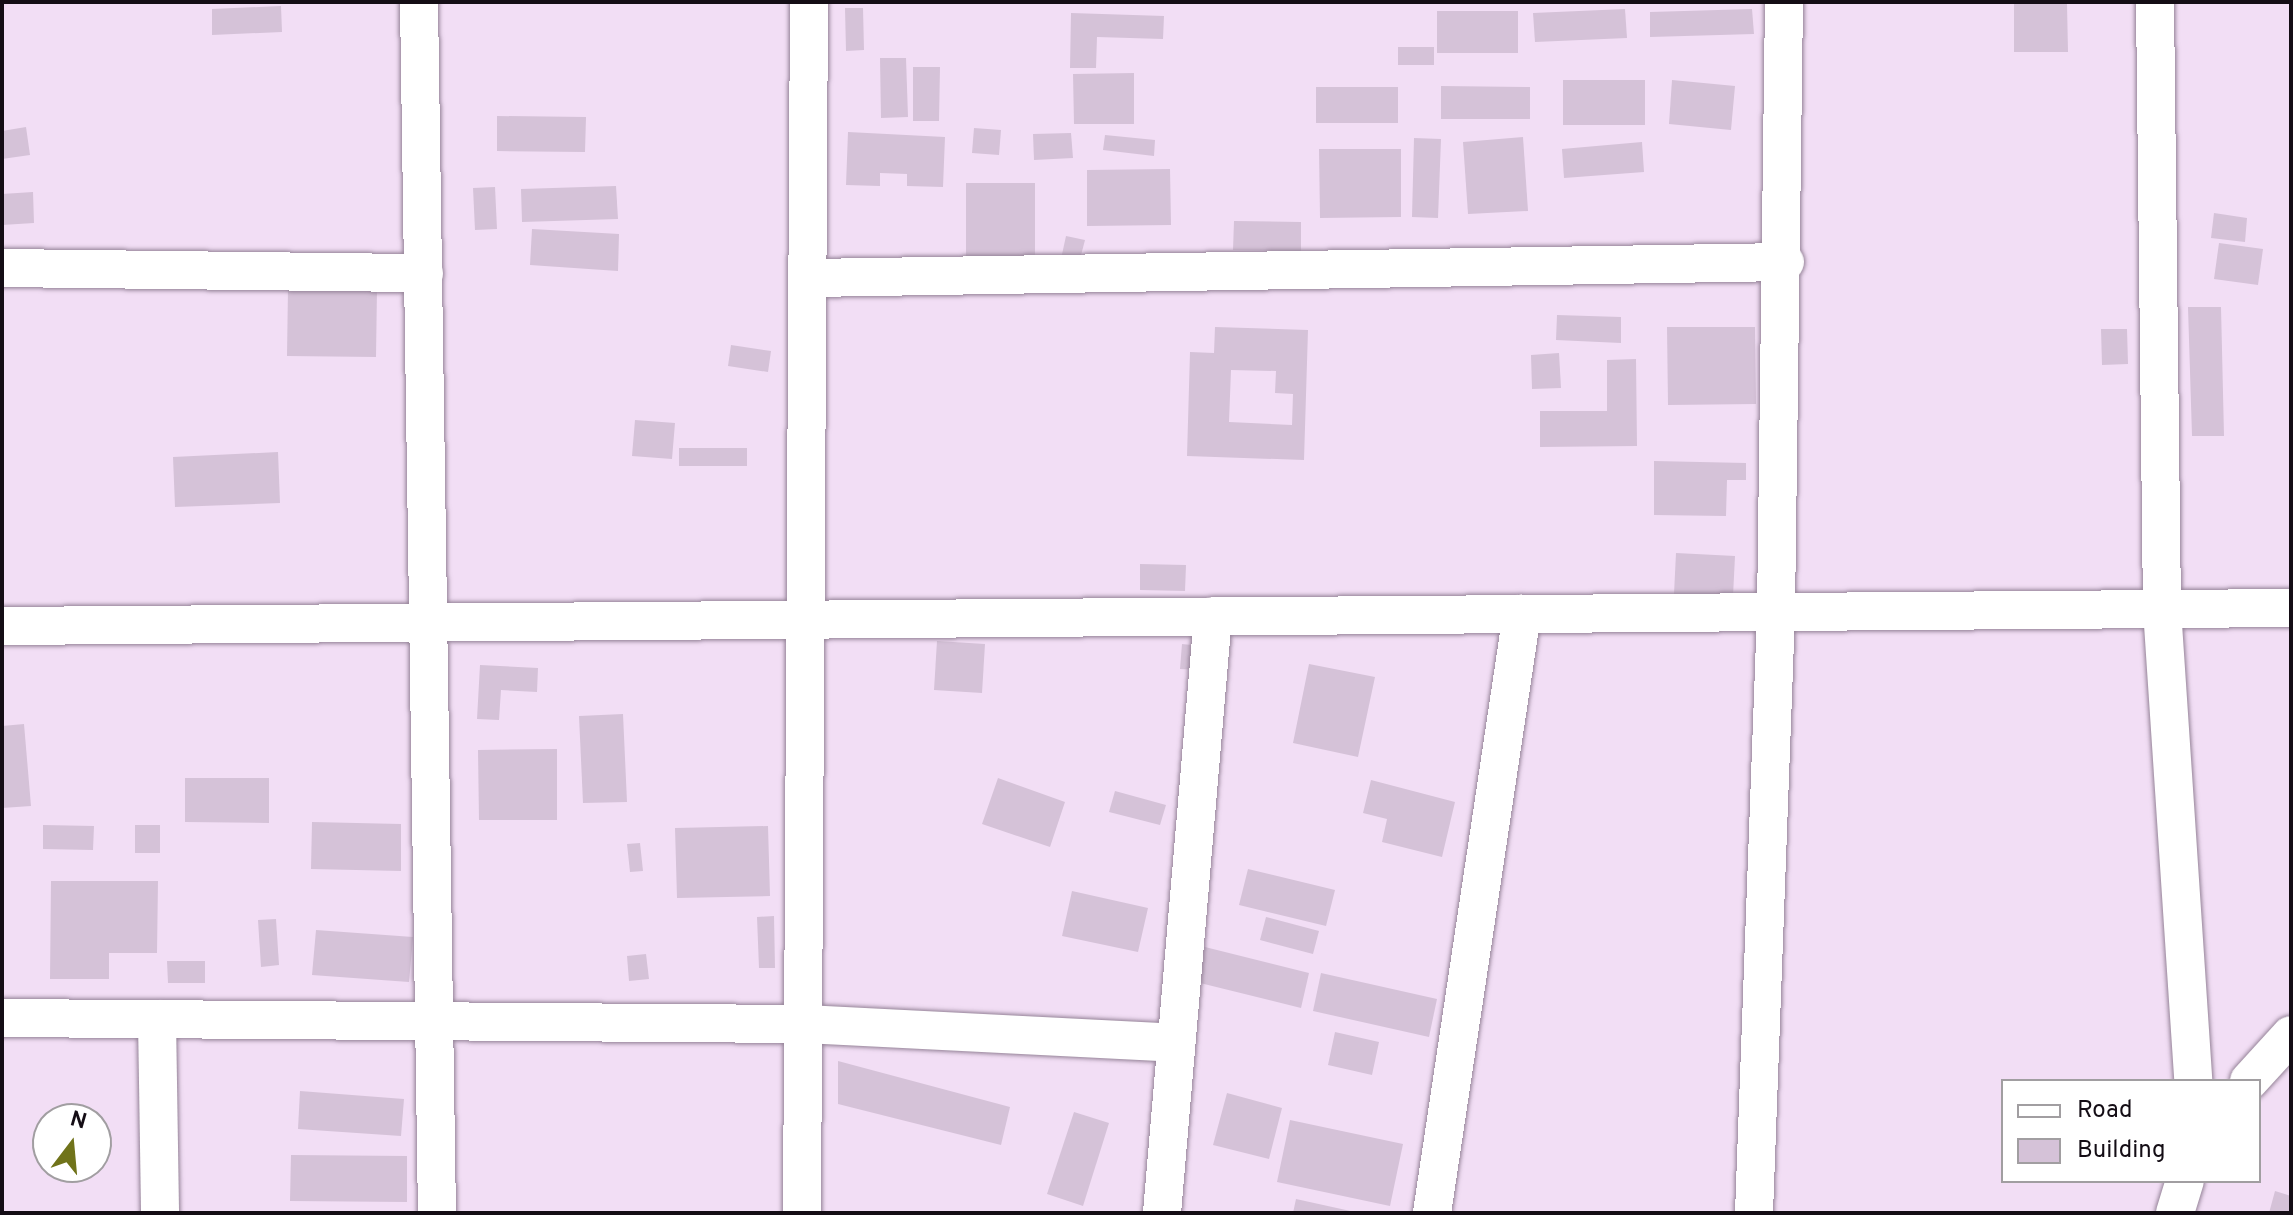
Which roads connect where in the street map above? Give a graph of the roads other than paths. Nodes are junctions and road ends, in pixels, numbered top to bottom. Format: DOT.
graph roads {
  1 [pos="419,2"];
  2 [pos="809,2"];
  3 [pos="1784,2"];
  4 [pos="2155,2"];
  5 [pos="1785,262"];
  6 [pos="2,268"];
  7 [pos="424,273"];
  8 [pos="811,278"];
  9 [pos="2291,608"];
  10 [pos="2162,609"];
  11 [pos="1776,612"];
  12 [pos="1522,614"];
  13 [pos="1213,616"];
  14 [pos="808,620"];
  15 [pos="428,622"];
  16 [pos="2,626"];
  17 [pos="2,1018"];
  18 [pos="157,1019"];
  19 [pos="432,1021"];
  20 [pos="804,1024"];
  21 [pos="2291,1035"];
  22 [pos="1176,1043"];
  23 [pos="2193,1079"];
  24 [pos="2251,1079"];
  25 [pos="2184,1183"];
  26 [pos="160,1213"];
  27 [pos="437,1213"];
  28 [pos="802,1213"];
  29 [pos="1162,1213"];
  30 [pos="1432,1213"];
  31 [pos="1754,1213"];
  32 [pos="2175,1213"];
  1 -- 7 [label="street"];
  2 -- 8 [label="street"];
  3 -- 5 [label="street"];
  4 -- 10 [label="street"];
  5 -- 8 [label="street"];
  5 -- 11 [label="street"];
  6 -- 7 [label="street"];
  7 -- 15 [label="street"];
  8 -- 14 [label="street"];
  9 -- 10 [label="street"];
  10 -- 11 [label="street"];
  10 -- 23 [label="street"];
  11 -- 12 [label="street"];
  11 -- 31 [label="street"];
  12 -- 13 [label="street"];
  12 -- 30 [label="street"];
  13 -- 14 [label="street"];
  13 -- 22 [label="street"];
  14 -- 15 [label="street"];
  14 -- 20 [label="street"];
  15 -- 16 [label="street"];
  15 -- 19 [label="street"];
  17 -- 18 [label="street"];
  18 -- 19 [label="street"];
  18 -- 26 [label="street"];
  19 -- 20 [label="street"];
  19 -- 27 [label="street"];
  20 -- 22 [label="street"];
  20 -- 28 [label="street"];
  21 -- 24 [label="street"];
  22 -- 29 [label="street"];
  25 -- 32 [label="street"];
}
